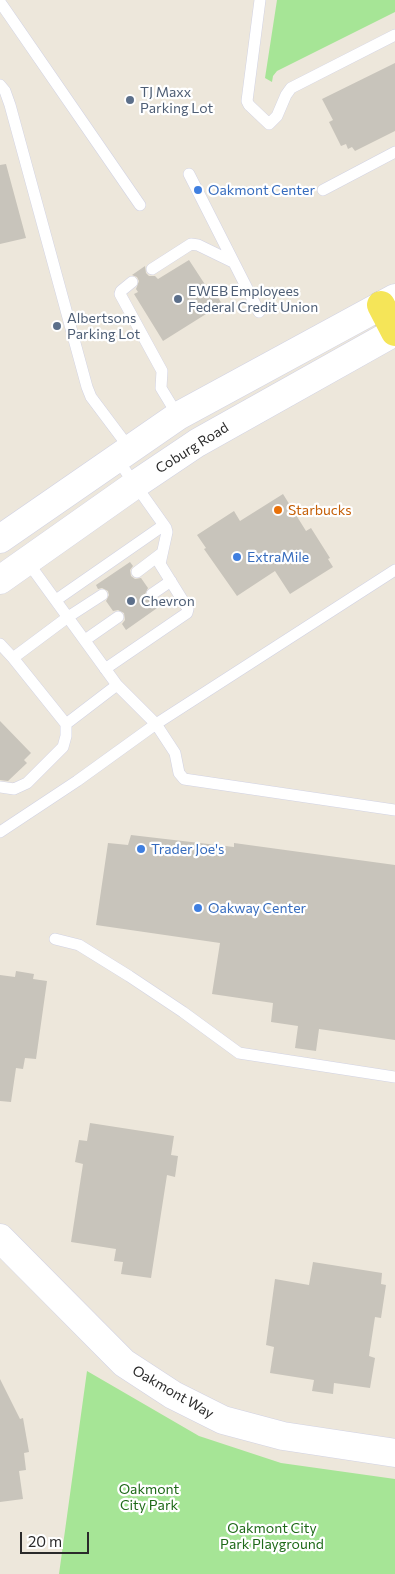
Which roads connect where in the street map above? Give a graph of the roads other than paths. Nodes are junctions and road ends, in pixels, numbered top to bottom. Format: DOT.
graph roads {
  1 [pos="260,0"];
  2 [pos="0,2"];
  3 [pos="395,34"];
  4 [pos="0,84"];
  5 [pos="395,152"];
  6 [pos="190,174"];
  7 [pos="323,190"];
  8 [pos="140,204"];
  9 [pos="233,262"];
  10 [pos="152,269"];
  11 [pos="132,282"];
  12 [pos="388,302"];
  13 [pos="259,312"];
  14 [pos="395,332"];
  15 [pos="178,416"];
  16 [pos="124,454"];
  17 [pos="136,484"];
  18 [pos="164,524"];
  19 [pos="0,539"];
  20 [pos="162,553"];
  21 [pos="27,561"];
  22 [pos="395,570"];
  23 [pos="137,572"];
  24 [pos="0,580"];
  25 [pos="171,581"];
  26 [pos="152,594"];
  27 [pos="102,595"];
  28 [pos="56,600"];
  29 [pos="68,617"];
  30 [pos="118,617"];
  31 [pos="85,640"];
  32 [pos="0,644"];
  33 [pos="13,658"];
  34 [pos="105,668"];
  35 [pos="117,685"];
  36 [pos="66,724"];
  37 [pos="156,724"];
  38 [pos="0,787"];
  39 [pos="395,810"];
  40 [pos="0,832"];
  41 [pos="55,939"];
  42 [pos="395,1077"];
  43 [pos="0,1238"];
  44 [pos="395,1453"];
  1 -- 3 [label="lane"];
  2 -- 8 [label="lane"];
  4 -- 16 [label="lane"];
  5 -- 7 [label="lane"];
  6 -- 9 [label="lane"];
  9 -- 10 [label="lane"];
  9 -- 13 [label="lane"];
  11 -- 15 [label="lane"];
  12 -- 14 [label="main road"];
  12 -- 15 [label="main road"];
  14 -- 17 [label="main road, Coburg Road"];
  15 -- 16 [label="main road"];
  16 -- 17 [label="lane"];
  16 -- 19 [label="main road"];
  17 -- 18 [label="lane"];
  17 -- 21 [label="main road, Coburg Road"];
  18 -- 20 [label="lane"];
  18 -- 28 [label="lane"];
  20 -- 23 [label="lane"];
  20 -- 25 [label="lane"];
  21 -- 24 [label="main road, Coburg Road"];
  21 -- 28 [label="lane"];
  22 -- 37 [label="lane"];
  25 -- 26 [label="lane"];
  25 -- 34 [label="lane"];
  27 -- 29 [label="lane"];
  28 -- 29 [label="lane"];
  29 -- 31 [label="lane"];
  29 -- 33 [label="lane"];
  30 -- 31 [label="lane"];
  31 -- 34 [label="lane"];
  32 -- 33 [label="lane"];
  33 -- 36 [label="lane"];
  34 -- 35 [label="lane"];
  35 -- 36 [label="lane"];
  35 -- 37 [label="lane"];
  36 -- 38 [label="lane"];
  37 -- 39 [label="lane"];
  37 -- 40 [label="lane"];
  41 -- 42 [label="lane"];
  43 -- 44 [label="main road, Oakmont Way"];
}
